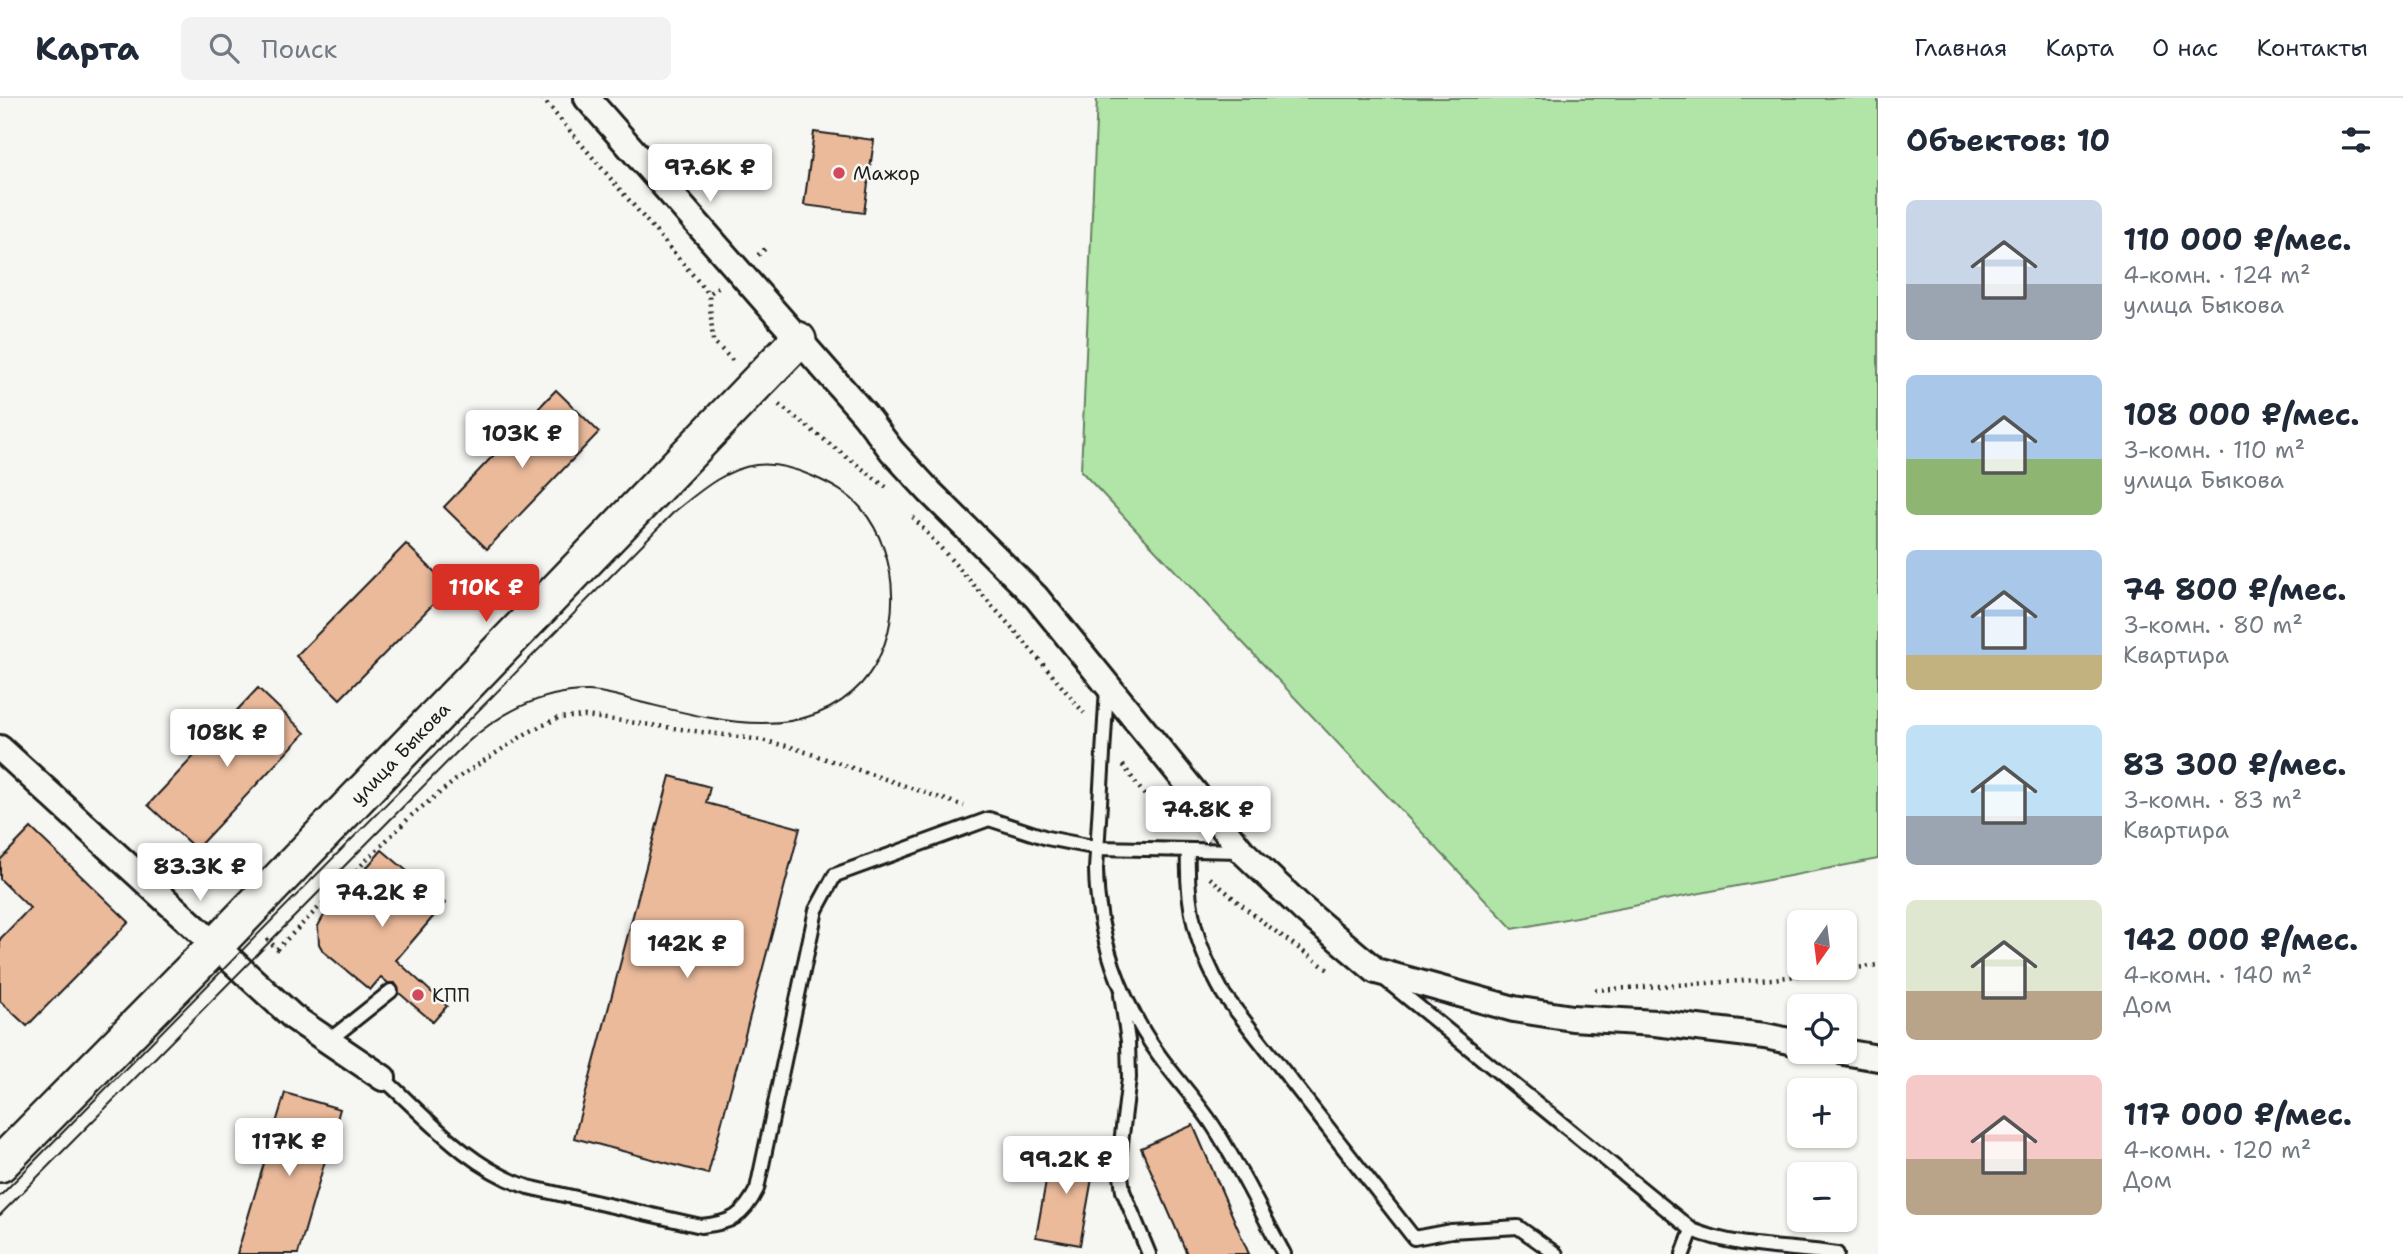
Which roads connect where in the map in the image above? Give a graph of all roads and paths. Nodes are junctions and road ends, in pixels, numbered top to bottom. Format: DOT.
graph roads {
  1 [pos="542,98"];
  2 [pos="587,98"];
  3 [pos="766,248"];
  4 [pos="738,271"];
  5 [pos="709,294"];
  6 [pos="799,340"];
  7 [pos="756,384"];
  8 [pos="892,492"];
  9 [pos="907,510"];
  10 [pos="937,546"];
  11 [pos="1107,684"];
  12 [pos="0,748"];
  13 [pos="989,819"];
  14 [pos="1098,848"];
  15 [pos="1188,851"];
  16 [pos="1242,851"];
  17 [pos="244,916"];
  18 [pos="214,947"];
  19 [pos="1878,965"];
  20 [pos="1376,971"];
  21 [pos="1120,984"];
  22 [pos="1592,990"];
  23 [pos="391,991"];
  24 [pos="328,1041"];
  25 [pos="1787,1041"];
  26 [pos="1857,1054"];
  27 [pos="1878,1058"];
  28 [pos="383,1078"];
  29 [pos="0,1164"];
  30 [pos="1692,1230"];
  31 [pos="1149,1254"];
  32 [pos="1284,1254"];
  33 [pos="1556,1254"];
  34 [pos="1683,1254"];
  35 [pos="1837,1254"];
  1 -- 5 [label="path"];
  2 -- 4 [label="street"];
  3 -- 4 [label="path"];
  4 -- 5 [label="path"];
  4 -- 6 [label="street"];
  5 -- 7 [label="path"];
  6 -- 7 [label="street, улица Быкова"];
  6 -- 11 [label="street"];
  7 -- 8 [label="path"];
  7 -- 17 [label="street, улица Быкова"];
  9 -- 10 [label="path"];
  11 -- 14 [label="lane"];
  11 -- 16 [label="street"];
  12 -- 18 [label="street"];
  13 -- 14 [label="lane"];
  13 -- 17 [label="path"];
  13 -- 28 [label="lane"];
  14 -- 15 [label="lane"];
  14 -- 21 [label="lane"];
  15 -- 16 [label="lane"];
  15 -- 33 [label="lane"];
  16 -- 20 [label="street"];
  17 -- 18 [label="street, улица Быкова"];
  18 -- 24 [label="street"];
  18 -- 29 [label="street, улица Быкова"];
  19 -- 22 [label="path"];
  20 -- 25 [label="street"];
  20 -- 30 [label="lane"];
  21 -- 31 [label="lane"];
  21 -- 32 [label="lane"];
  23 -- 24 [label="lane"];
  24 -- 28 [label="street"];
  26 -- 27 [label="street"];
  30 -- 34 [label="lane"];
  30 -- 35 [label="lane"];
}
